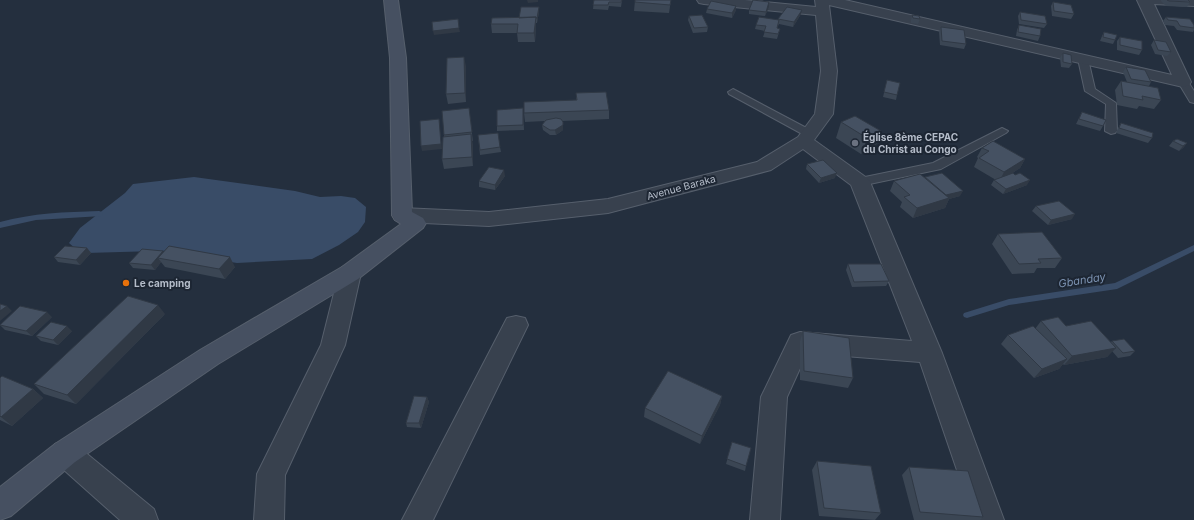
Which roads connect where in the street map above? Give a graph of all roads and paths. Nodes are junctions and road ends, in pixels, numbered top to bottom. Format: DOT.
graph roads {
  1 [pos="391,0"];
  2 [pos="704,0"];
  3 [pos="1145,0"];
  4 [pos="1194,2"];
  5 [pos="824,4"];
  6 [pos="1084,59"];
  7 [pos="1189,83"];
  8 [pos="733,92"];
  9 [pos="1194,100"];
  10 [pos="1002,131"];
  11 [pos="1111,131"];
  12 [pos="807,138"];
  13 [pos="860,182"];
  14 [pos="402,215"];
  15 [pos="350,273"];
  16 [pos="516,325"];
  17 [pos="929,353"];
  18 [pos="65,453"];
  19 [pos="0,506"];
  20 [pos="143,520"];
  21 [pos="269,520"];
  22 [pos="417,520"];
  23 [pos="765,520"];
  24 [pos="989,520"];
  1 -- 14 [label="street"];
  2 -- 5 [label="street"];
  3 -- 4 [label="street"];
  3 -- 7 [label="street"];
  5 -- 6 [label="street"];
  5 -- 12 [label="street, Avenue Baraka"];
  6 -- 7 [label="street"];
  6 -- 11 [label="lane"];
  7 -- 9 [label="lane"];
  8 -- 12 [label="lane"];
  10 -- 13 [label="lane"];
  12 -- 13 [label="street"];
  12 -- 14 [label="street, Avenue Baraka"];
  13 -- 17 [label="street"];
  14 -- 15 [label="street"];
  15 -- 18 [label="street"];
  15 -- 21 [label="street"];
  16 -- 22 [label="street"];
  17 -- 23 [label="street"];
  17 -- 24 [label="street"];
  18 -- 19 [label="street"];
  18 -- 20 [label="street"];
}
